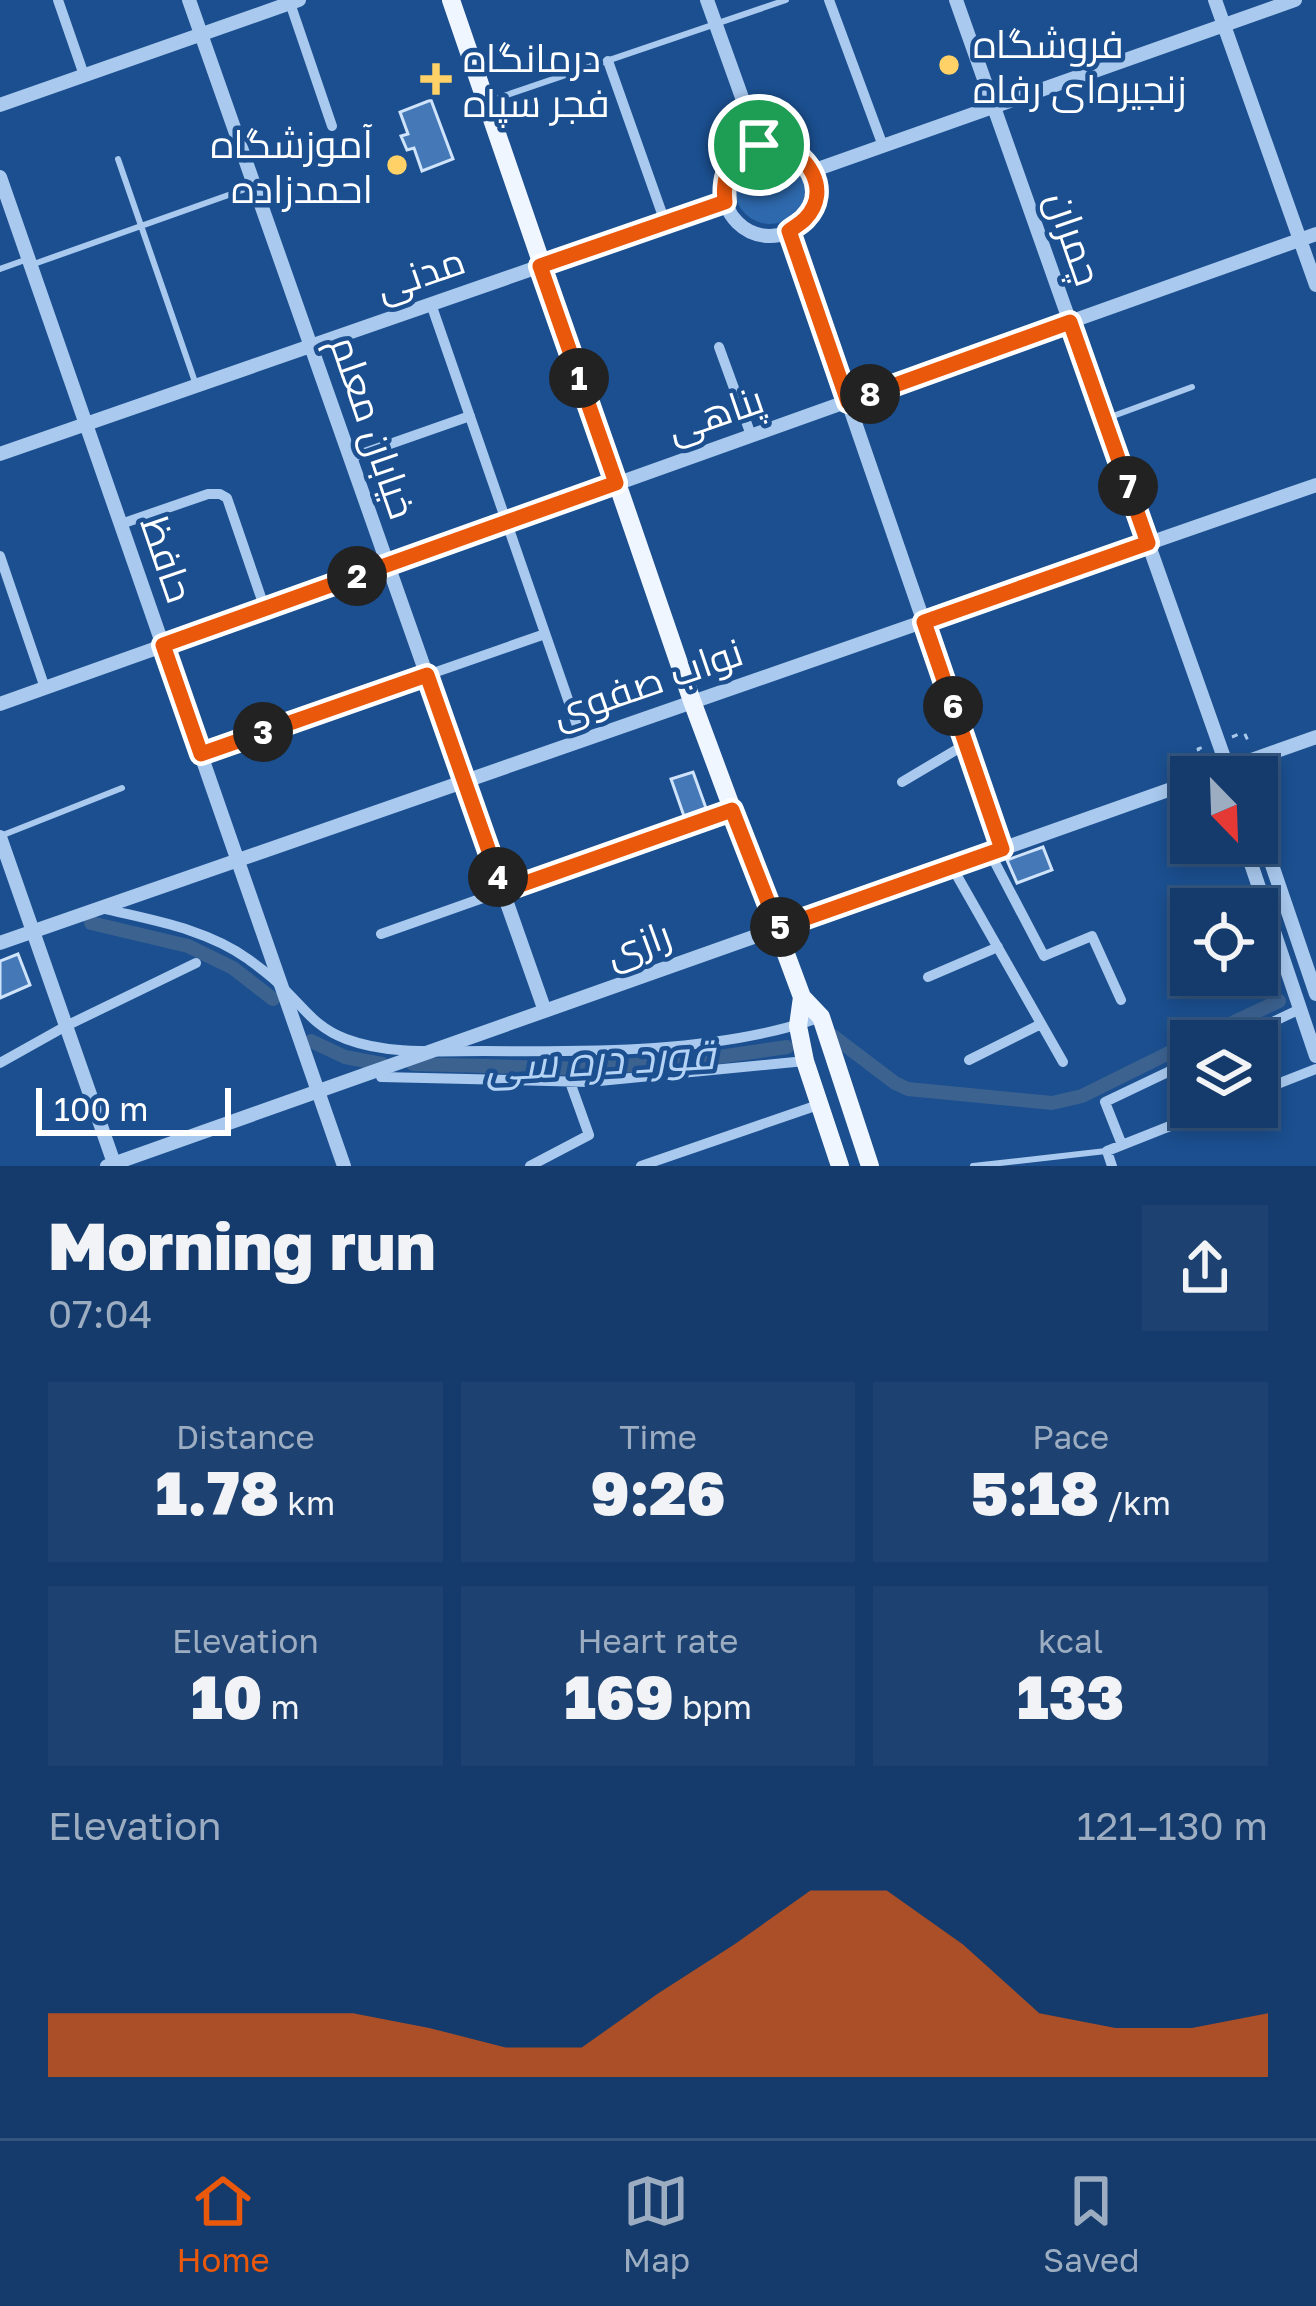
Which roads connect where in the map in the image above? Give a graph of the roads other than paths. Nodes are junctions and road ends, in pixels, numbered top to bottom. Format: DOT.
graph roads {
  1 [pos="58,0"];
  2 [pos="189,0"];
  3 [pos="451,0"];
  4 [pos="707,0"];
  5 [pos="786,0"];
  6 [pos="829,0"];
  7 [pos="956,0"];
  8 [pos="1216,0"];
  9 [pos="1295,0"];
  10 [pos="295,2"];
  11 [pos="716,24"];
  12 [pos="1224,26"];
  13 [pos="201,34"];
  14 [pos="608,61"];
  15 [pos="84,76"];
  16 [pos="485,103"];
  17 [pos="0,105"];
  18 [pos="994,106"];
  19 [pos="332,126"];
  20 [pos="759,145"];
  21 [pos="883,146"];
  22 [pos="118,158"];
  23 [pos="812,171"];
  24 [pos="0,177"];
  25 [pos="254,186"];
  26 [pos="725,202"];
  27 [pos="665,223"];
  28 [pos="141,226"];
  29 [pos="789,231"];
  30 [pos="1316,234"];
  31 [pos="1300,240"];
  32 [pos="30,262"];
  33 [pos="540,266"];
  34 [pos="0,269"];
  35 [pos="1316,285"];
  36 [pos="431,304"];
  37 [pos="1070,322"];
  38 [pos="311,346"];
  39 [pos="719,347"];
  40 [pos="196,386"];
  41 [pos="1192,387"];
  42 [pos="848,402"];
  43 [pos="470,416"];
  44 [pos="1104,419"];
  45 [pos="86,424"];
  46 [pos="751,435"];
  47 [pos="0,454"];
  48 [pos="350,458"];
  49 [pos="616,483"];
  50 [pos="1316,485"];
  51 [pos="506,523"];
  52 [pos="121,524"];
  53 [pos="1148,543"];
  54 [pos="0,556"];
  55 [pos="388,565"];
  56 [pos="265,609"];
  57 [pos="924,622"];
  58 [pos="545,634"];
  59 [pos="163,645"];
  60 [pos="427,675"];
  61 [pos="45,688"];
  62 [pos="692,701"];
  63 [pos="0,704"];
  64 [pos="1316,737"];
  65 [pos="582,740"];
  66 [pos="966,744"];
  67 [pos="201,754"];
  68 [pos="1224,756"];
  69 [pos="1272,756"];
  70 [pos="464,781"];
  71 [pos="902,782"];
  72 [pos="122,788"];
  73 [pos="1170,789"];
  74 [pos="732,810"];
  75 [pos="0,837"];
  76 [pos="996,851"];
  77 [pos="237,860"];
  78 [pos="1251,864"];
  79 [pos="1271,864"];
  80 [pos="952,867"];
  81 [pos="7,873"];
  82 [pos="503,891"];
  83 [pos="100,908"];
  84 [pos="778,928"];
  85 [pos="33,932"];
  86 [pos="381,934"];
  87 [pos="0,943"];
  88 [pos="998,947"];
  89 [pos="196,963"];
  90 [pos="928,977"];
  91 [pos="281,985"];
  92 [pos="802,997"];
  93 [pos="1316,997"];
  94 [pos="1121,1000"];
  95 [pos="1300,1009"];
  96 [pos="545,1011"];
  97 [pos="821,1017"];
  98 [pos="1277,1020"];
  99 [pos="1041,1024"];
  100 [pos="66,1026"];
  101 [pos="798,1026"];
  102 [pos="432,1051"];
  103 [pos="1316,1056"];
  104 [pos="805,1060"];
  105 [pos="969,1060"];
  106 [pos="1063,1062"];
  107 [pos="0,1063"];
  108 [pos="1316,1069"];
  109 [pos="1170,1071"];
  110 [pos="381,1077"];
  111 [pos="570,1082"];
  112 [pos="1278,1084"];
  113 [pos="318,1091"];
  114 [pos="818,1105"];
  115 [pos="1170,1126"];
  116 [pos="1122,1145"];
  117 [pos="1107,1151"];
  118 [pos="112,1165"];
  119 [pos="344,1166"];
  120 [pos="530,1166"];
  121 [pos="641,1166"];
  122 [pos="840,1166"];
  123 [pos="871,1166"];
  124 [pos="973,1166"];
  125 [pos="1112,1166"];
  1 -- 15 [label="street"];
  2 -- 13 [label="street, خیابان معلم"];
  3 -- 16 [label="main road"];
  4 -- 11 [label="street"];
  5 -- 11 [label="lane"];
  6 -- 21 [label="street"];
  7 -- 18 [label="street, چمران"];
  8 -- 12 [label="street"];
  9 -- 12 [label="street"];
  10 -- 13 [label="street"];
  10 -- 19 [label="street"];
  11 -- 14 [label="lane"];
  11 -- 20 [label="street"];
  12 -- 18 [label="street"];
  12 -- 31 [label="street"];
  13 -- 15 [label="street"];
  13 -- 25 [label="street, خیابان معلم"];
  14 -- 16 [label="lane"];
  14 -- 27 [label="street"];
  15 -- 17 [label="street"];
  16 -- 33 [label="main road"];
  18 -- 21 [label="street"];
  18 -- 37 [label="street, چمران"];
  20 -- 23 [label="street"];
  20 -- 26 [label="street"];
  21 -- 23 [label="street"];
  22 -- 28 [label="lane"];
  23 -- 29 [label="street"];
  24 -- 32 [label="street, حافظ"];
  25 -- 28 [label="lane"];
  25 -- 38 [label="street, خیابان معلم"];
  26 -- 27 [label="street, مدنی"];
  26 -- 29 [label="street"];
  27 -- 33 [label="street, مدنی"];
  28 -- 32 [label="lane"];
  28 -- 40 [label="lane"];
  29 -- 42 [label="street"];
  30 -- 31 [label="street, پناهی"];
  31 -- 35 [label="street"];
  31 -- 37 [label="street, پناهی"];
  32 -- 34 [label="lane"];
  32 -- 45 [label="street, حافظ"];
  33 -- 36 [label="street, مدنی"];
  33 -- 49 [label="main road"];
  36 -- 38 [label="street, مدنی"];
  36 -- 43 [label="street"];
  37 -- 42 [label="street, پناهی"];
  37 -- 44 [label="street, چمران"];
  38 -- 40 [label="street, مدنی"];
  38 -- 48 [label="street, خیابان معلم"];
  39 -- 46 [label="street"];
  40 -- 45 [label="street, مدنی"];
  41 -- 44 [label="lane"];
  42 -- 46 [label="street, پناهی"];
  42 -- 57 [label="street"];
  43 -- 48 [label="street"];
  43 -- 51 [label="street"];
  44 -- 53 [label="street, چمران"];
  45 -- 47 [label="street, مدنی"];
  45 -- 52 [label="street, حافظ"];
  46 -- 49 [label="street, پناهی"];
  48 -- 55 [label="street, خیابان معلم"];
  49 -- 51 [label="street, پناهی"];
  49 -- 62 [label="main road"];
  50 -- 53 [label="street, نواب صفوی"];
  51 -- 55 [label="street, پناهی"];
  51 -- 58 [label="street"];
  52 -- 56 [label="street"];
  52 -- 59 [label="street, حافظ"];
  53 -- 57 [label="street, نواب صفوی"];
  53 -- 68 [label="street, چمران"];
  54 -- 61 [label="street"];
  55 -- 56 [label="street, پناهی"];
  55 -- 60 [label="street, خیابان معلم"];
  56 -- 59 [label="street, پناهی"];
  57 -- 62 [label="street, نواب صفوی"];
  57 -- 66 [label="street"];
  58 -- 60 [label="street"];
  58 -- 65 [label="street"];
  59 -- 61 [label="street, پناهی"];
  59 -- 67 [label="street, حافظ"];
  60 -- 67 [label="street"];
  60 -- 70 [label="street, خیابان معلم"];
  61 -- 63 [label="street, پناهی"];
  62 -- 65 [label="street, نواب صفوی"];
  62 -- 74 [label="main road"];
  64 -- 69 [label="street"];
  65 -- 70 [label="street, نواب صفوی"];
  66 -- 71 [label="street"];
  66 -- 76 [label="street"];
  67 -- 77 [label="street, حافظ"];
  70 -- 77 [label="street, نواب صفوی"];
  70 -- 82 [label="street, خیابان معلم"];
  72 -- 75 [label="lane"];
  73 -- 76 [label="street, رازی"];
  74 -- 82 [label="street"];
  74 -- 84 [label="main road"];
  75 -- 81 [label="street"];
  76 -- 80 [label="street, رازی"];
  76 -- 94 [label="street"];
  77 -- 83 [label="street, نواب صفوی"];
  77 -- 91 [label="street, حافظ"];
  78 -- 95 [label="street"];
  79 -- 93 [label="street"];
  80 -- 84 [label="street, رازی"];
  80 -- 88 [label="street"];
  81 -- 85 [label="street"];
  82 -- 86 [label="street"];
  82 -- 96 [label="street, خیابان معلم"];
  83 -- 85 [label="street, نواب صفوی"];
  83 -- 91 [label="street"];
  84 -- 92 [label="main road"];
  84 -- 96 [label="street, رازی"];
  85 -- 87 [label="street, نواب صفوی"];
  85 -- 100 [label="street"];
  88 -- 90 [label="street"];
  88 -- 99 [label="street"];
  89 -- 100 [label="street"];
  91 -- 102 [label="street"];
  91 -- 113 [label="street, حافظ"];
  92 -- 97 [label="main road"];
  92 -- 101 [label="main road"];
  93 -- 95 [label="street"];
  95 -- 98 [label="street"];
  95 -- 103 [label="street"];
  96 -- 102 [label="street, رازی"];
  97 -- 101 [label="street"];
  97 -- 123 [label="main road"];
  99 -- 105 [label="street"];
  99 -- 106 [label="street"];
  100 -- 107 [label="street"];
  100 -- 118 [label="street"];
  101 -- 102 [label="street"];
  101 -- 104 [label="main road"];
  102 -- 113 [label="street, رازی"];
  104 -- 111 [label="street"];
  104 -- 114 [label="main road"];
  108 -- 112 [label="street"];
  109 -- 116 [label="street"];
  110 -- 111 [label="street"];
  111 -- 120 [label="street"];
  113 -- 118 [label="street, رازی"];
  113 -- 119 [label="street, حافظ"];
  114 -- 121 [label="street"];
  114 -- 122 [label="main road"];
  115 -- 116 [label="street"];
  116 -- 117 [label="street"];
  117 -- 124 [label="lane"];
  117 -- 125 [label="street"];
}
